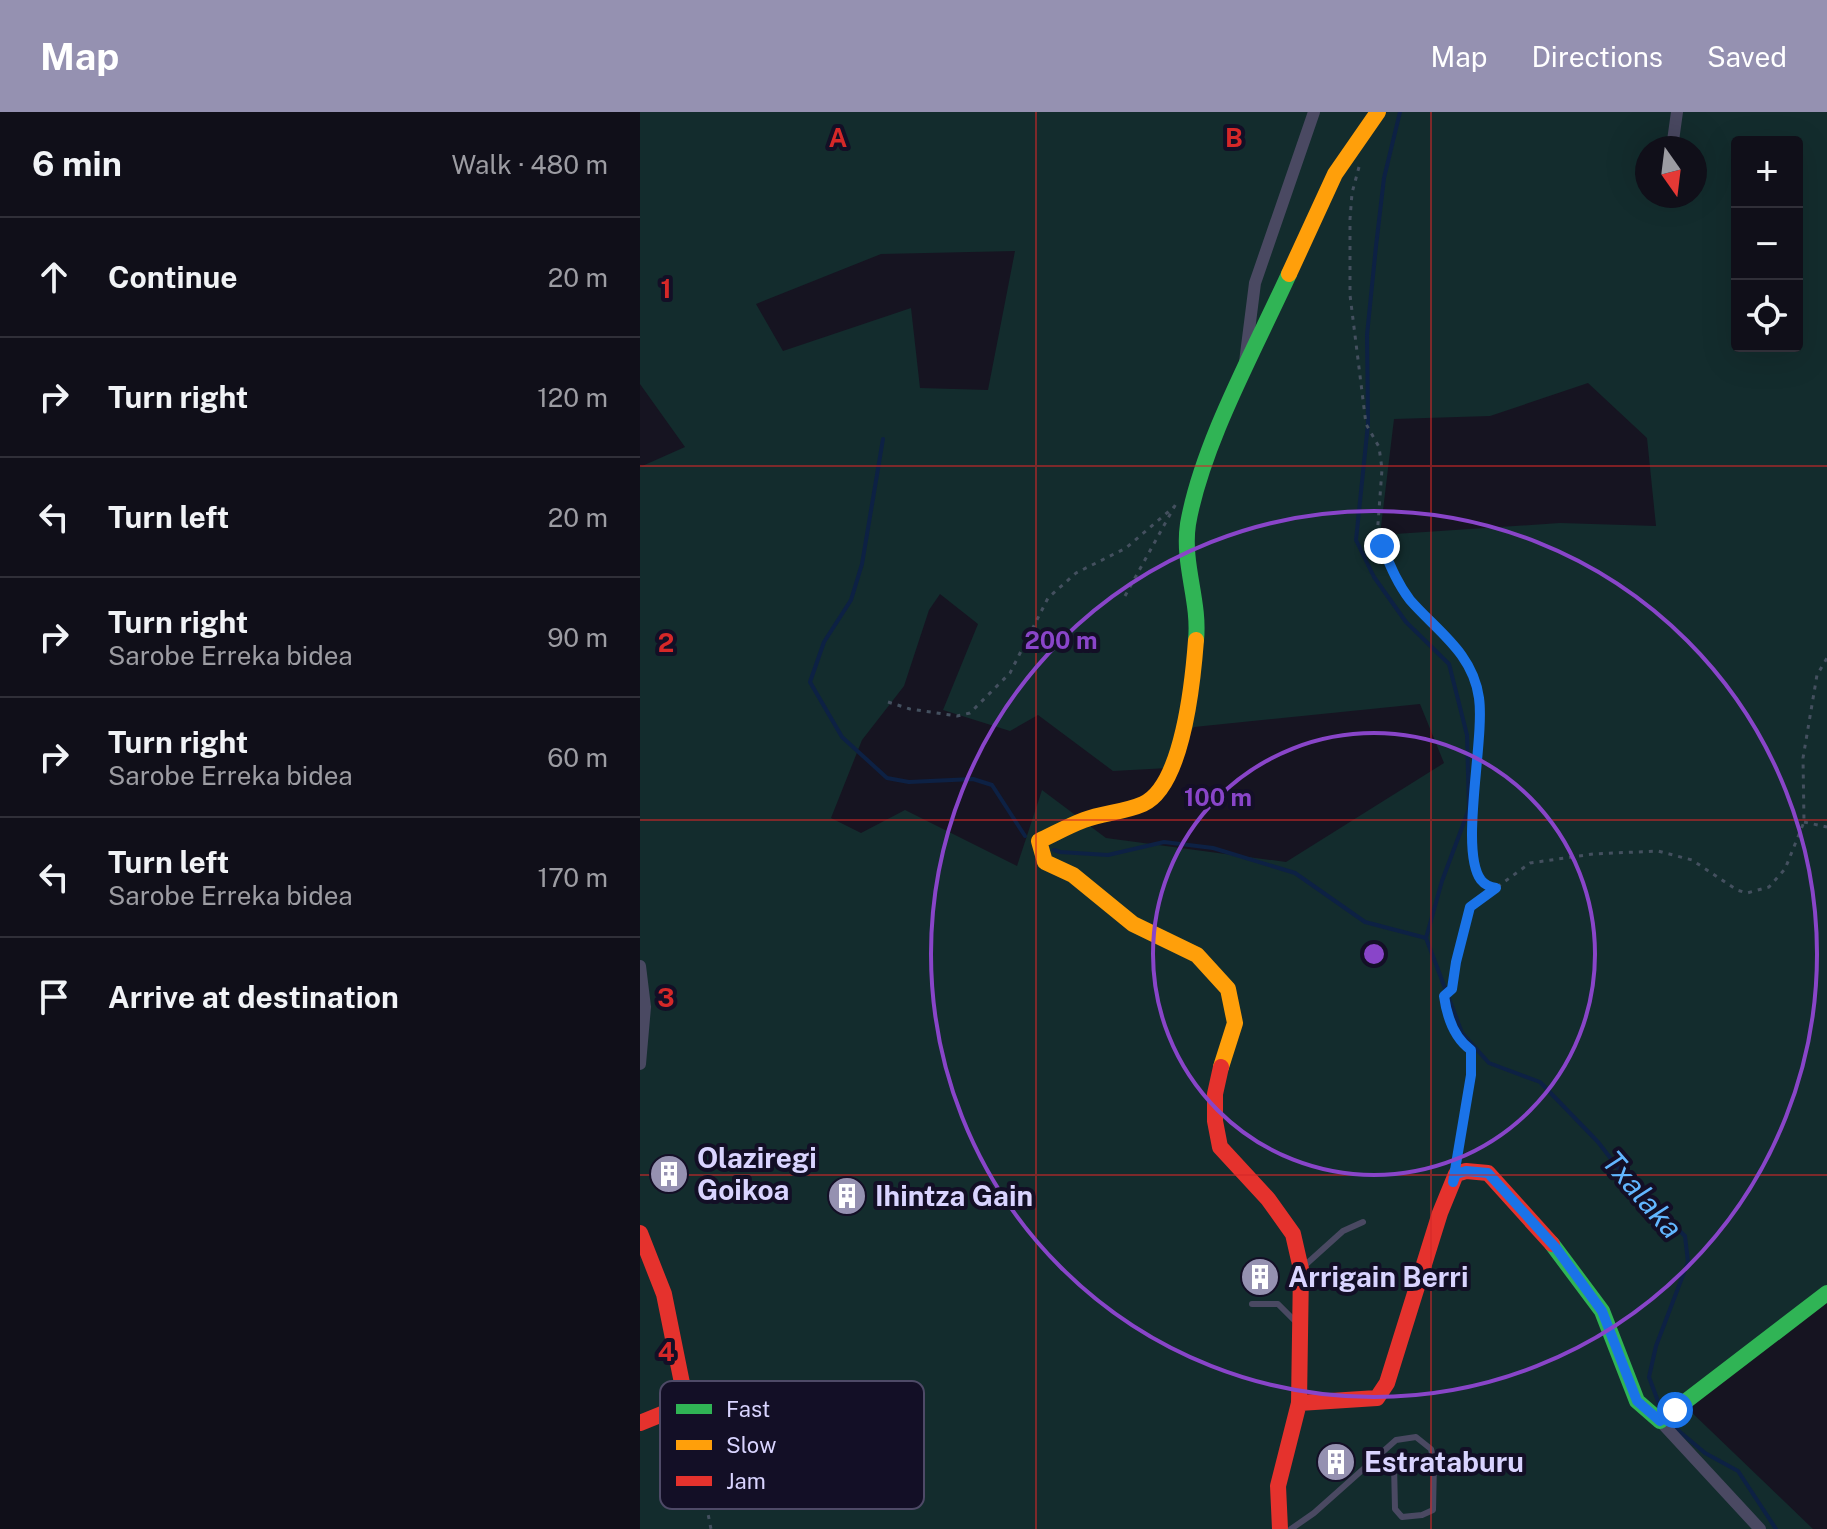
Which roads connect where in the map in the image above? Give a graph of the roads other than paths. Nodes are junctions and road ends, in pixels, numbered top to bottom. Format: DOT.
graph roads {
  1 [pos="1314,112"];
  2 [pos="1378,112"];
  3 [pos="1677,112"];
  4 [pos="1674,136"];
  5 [pos="1244,375"];
  6 [pos="640,966"];
  7 [pos="640,1064"];
  8 [pos="1363,1222"];
  9 [pos="640,1233"];
  10 [pos="1301,1269"];
  11 [pos="1827,1293"];
  12 [pos="1252,1304"];
  13 [pos="1298,1325"];
  14 [pos="682,1381"];
  15 [pos="1299,1403"];
  16 [pos="1666,1416"];
  17 [pos="660,1418"];
  18 [pos="640,1423"];
  19 [pos="1394,1464"];
  20 [pos="1280,1529"];
  21 [pos="1291,1529"];
  22 [pos="1760,1529"];
  1 -- 5 [label="street"];
  2 -- 5 [label="street"];
  3 -- 4 [label="street"];
  5 -- 10 [label="street"];
  6 -- 7 [label="street"];
  8 -- 10 [label="lane"];
  9 -- 14 [label="street"];
  10 -- 13 [label="street"];
  11 -- 16 [label="street"];
  12 -- 13 [label="lane"];
  13 -- 15 [label="street"];
  15 -- 16 [label="street"];
  15 -- 20 [label="street"];
  16 -- 22 [label="street"];
  17 -- 18 [label="street"];
  19 -- 21 [label="lane"];
}
